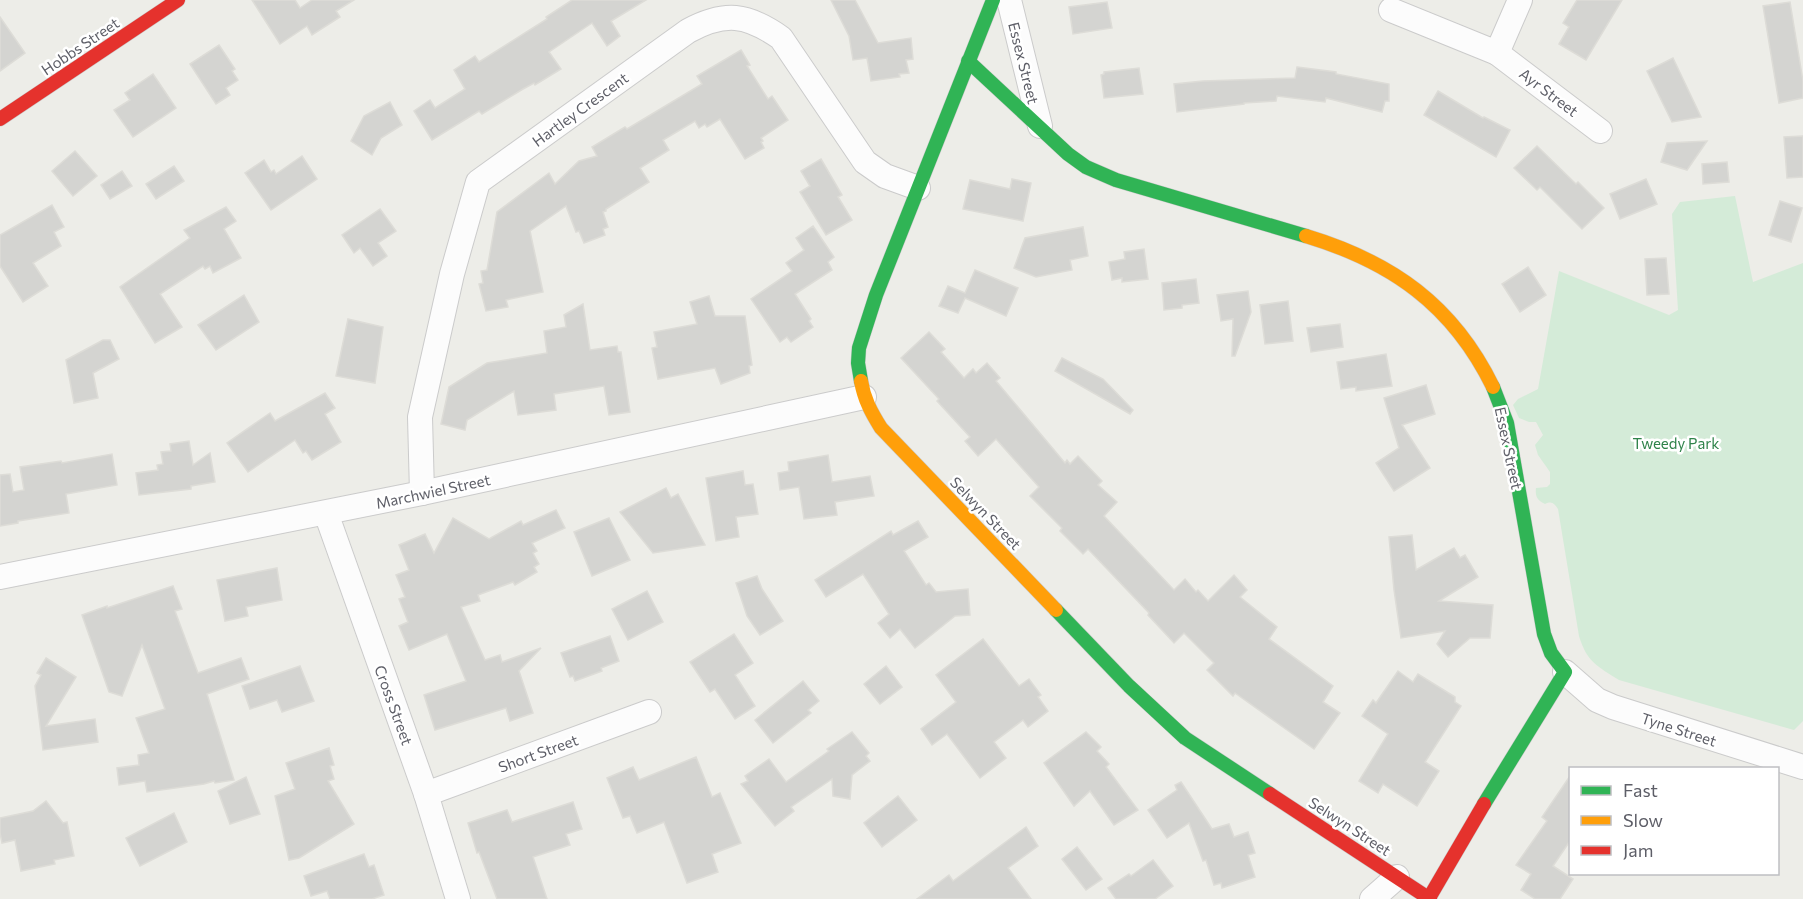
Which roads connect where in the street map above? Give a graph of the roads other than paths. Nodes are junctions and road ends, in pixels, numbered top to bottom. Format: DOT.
graph roads {
  1 [pos="178,0"];
  2 [pos="993,0"];
  3 [pos="1009,0"];
  4 [pos="1520,0"];
  5 [pos="1390,10"];
  6 [pos="1497,53"];
  7 [pos="968,61"];
  8 [pos="0,119"];
  9 [pos="1040,126"];
  10 [pos="1600,131"];
  11 [pos="918,188"];
  12 [pos="864,397"];
  13 [pos="422,493"];
  14 [pos="326,513"];
  15 [pos="0,577"];
  16 [pos="1565,672"];
  17 [pos="649,712"];
  18 [pos="1803,767"];
  19 [pos="426,794"];
  20 [pos="1397,877"];
  21 [pos="458,899"];
  22 [pos="1372,899"];
  23 [pos="1429,899"];
  1 -- 8 [label="street, Hobbs Street"];
  2 -- 7 [label="street, Selwyn Street"];
  3 -- 9 [label="street, Essex Street"];
  4 -- 6 [label="street"];
  5 -- 6 [label="street, Ayr Street"];
  6 -- 10 [label="street, Ayr Street"];
  7 -- 9 [label="street, Essex Street"];
  7 -- 11 [label="street, Selwyn Street"];
  9 -- 16 [label="street, Essex Street"];
  11 -- 12 [label="street, Selwyn Street"];
  11 -- 13 [label="street, Hartley Crescent"];
  12 -- 13 [label="street, Marchwiel Street"];
  12 -- 20 [label="street, Selwyn Street"];
  13 -- 14 [label="street, Marchwiel Street"];
  14 -- 15 [label="street, Marchwiel Street"];
  14 -- 19 [label="street, Cross Street"];
  16 -- 18 [label="street, Tyne Street"];
  16 -- 23 [label="street"];
  17 -- 19 [label="street, Short Street"];
  19 -- 21 [label="street, Cross Street"];
  20 -- 22 [label="street"];
  20 -- 23 [label="street, Selwyn Street"];
}
